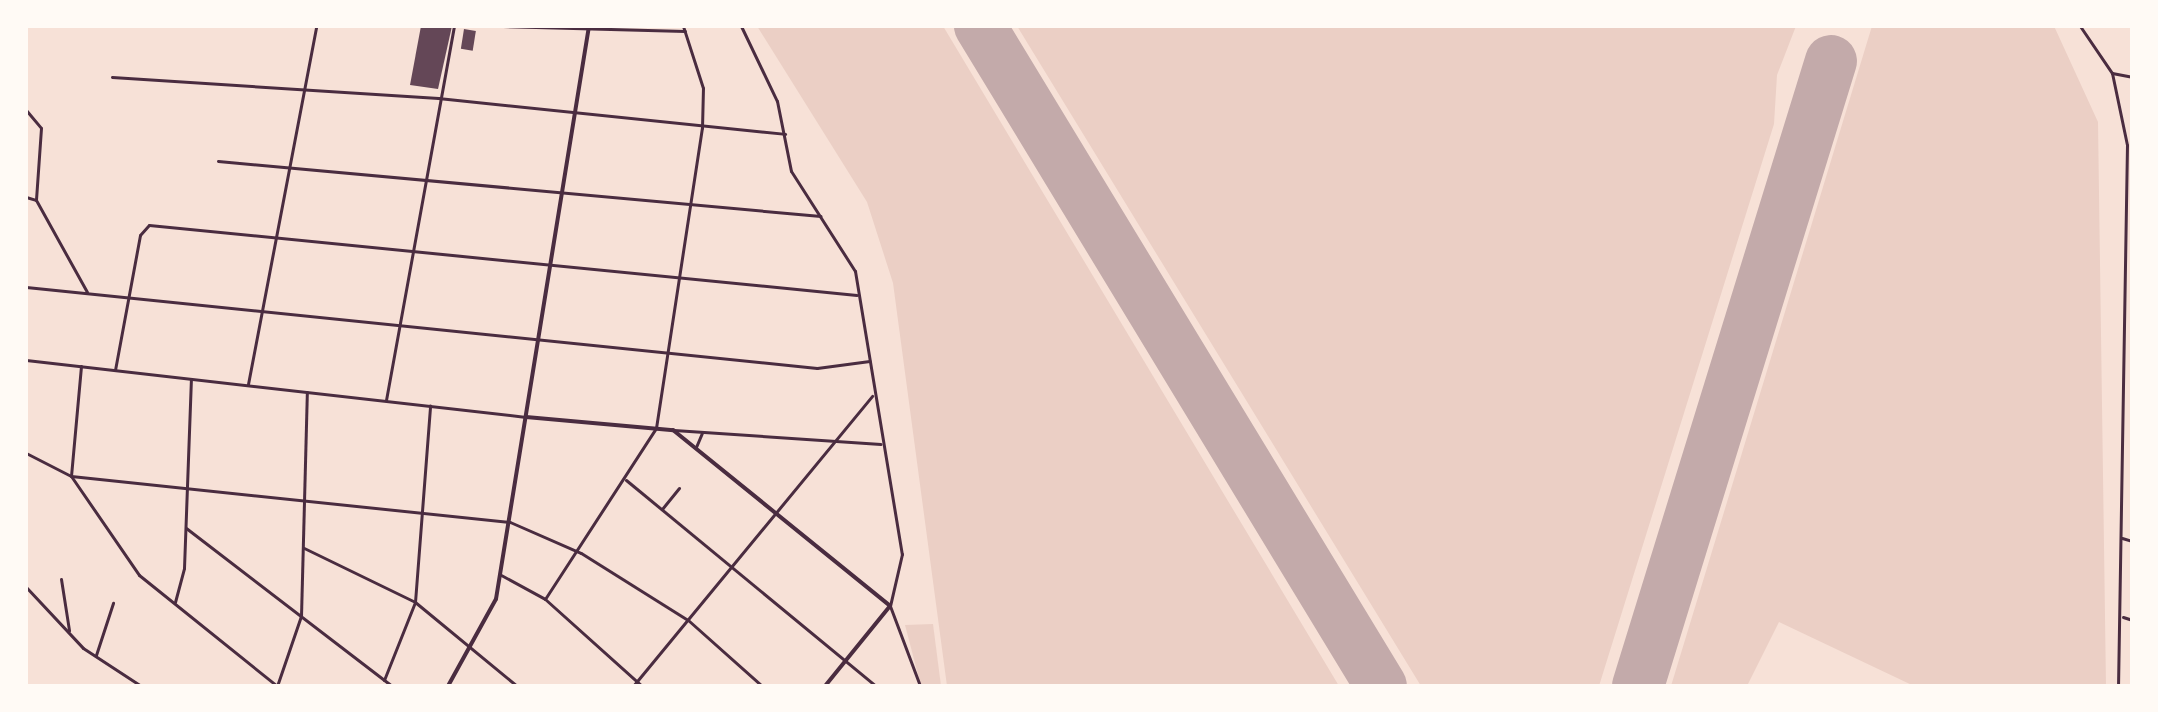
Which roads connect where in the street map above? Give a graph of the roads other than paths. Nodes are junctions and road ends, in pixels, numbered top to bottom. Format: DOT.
graph roads {
  1 [pos="316,26"];
  2 [pos="454,26"];
  3 [pos="503,26"];
  4 [pos="741,26"];
  5 [pos="2080,26"];
  6 [pos="684,28"];
  7 [pos="588,29"];
  8 [pos="2112,73"];
  9 [pos="112,77"];
  10 [pos="2132,77"];
  11 [pos="305,88"];
  12 [pos="438,98"];
  13 [pos="573,109"];
  14 [pos="26,110"];
  15 [pos="702,128"];
  16 [pos="785,134"];
  17 [pos="218,161"];
  18 [pos="294,167"];
  19 [pos="424,178"];
  20 [pos="2131,182"];
  21 [pos="558,188"];
  22 [pos="26,197"];
  23 [pos="36,200"];
  24 [pos="694,200"];
  25 [pos="820,216"];
  26 [pos="280,238"];
  27 [pos="2129,250"];
  28 [pos="411,252"];
  29 [pos="547,265"];
  30 [pos="679,279"];
  31 [pos="26,287"];
  32 [pos="87,292"];
  33 [pos="857,295"];
  34 [pos="127,297"];
  35 [pos="263,312"];
  36 [pos="2129,312"];
  37 [pos="398,328"];
  38 [pos="534,340"];
  39 [pos="665,354"];
  40 [pos="26,360"];
  41 [pos="870,361"];
  42 [pos="81,366"];
  43 [pos="115,370"];
  44 [pos="191,379"];
  45 [pos="247,385"];
  46 [pos="2125,389"];
  47 [pos="2132,391"];
  48 [pos="307,392"];
  49 [pos="873,394"];
  50 [pos="386,401"];
  51 [pos="430,406"];
  52 [pos="526,417"];
  53 [pos="656,428"];
  54 [pos="673,430"];
  55 [pos="702,433"];
  56 [pos="834,443"];
  57 [pos="881,444"];
  58 [pos="696,447"];
  59 [pos="26,453"];
  60 [pos="2123,460"];
  61 [pos="2132,463"];
  62 [pos="71,476"];
  63 [pos="626,480"];
  64 [pos="187,488"];
  65 [pos="679,488"];
  66 [pos="306,496"];
  67 [pos="421,507"];
  68 [pos="778,508"];
  69 [pos="662,509"];
  70 [pos="510,522"];
  71 [pos="186,528"];
  72 [pos="2122,538"];
  73 [pos="2132,541"];
  74 [pos="304,548"];
  75 [pos="581,553"];
  76 [pos="734,566"];
  77 [pos="501,575"];
  78 [pos="61,579"];
  79 [pos="26,587"];
  80 [pos="545,599"];
  81 [pos="175,602"];
  82 [pos="415,602"];
  83 [pos="113,603"];
  84 [pos="890,606"];
  85 [pos="301,616"];
  86 [pos="2123,617"];
  87 [pos="688,620"];
  88 [pos="2132,620"];
  89 [pos="69,630"];
  90 [pos="473,652"];
  91 [pos="96,655"];
  92 [pos="846,662"];
  93 [pos="384,680"];
  94 [pos="634,684"];
  95 [pos="141,686"];
  96 [pos="277,686"];
  97 [pos="392,686"];
  98 [pos="448,686"];
  99 [pos="517,686"];
  100 [pos="642,686"];
  101 [pos="762,686"];
  102 [pos="825,686"];
  103 [pos="876,686"];
  104 [pos="920,686"];
  105 [pos="2118,686"];
  1 -- 11 [label="street"];
  2 -- 12 [label="street"];
  3 -- 7 [label="street"];
  4 -- 16 [label="street"];
  5 -- 8 [label="street"];
  6 -- 7 [label="street"];
  6 -- 15 [label="street"];
  7 -- 13 [label="street"];
  8 -- 10 [label="street"];
  8 -- 20 [label="street"];
  9 -- 11 [label="street"];
  11 -- 12 [label="street"];
  11 -- 18 [label="street"];
  12 -- 13 [label="street"];
  12 -- 19 [label="street"];
  13 -- 15 [label="street"];
  13 -- 21 [label="street"];
  14 -- 23 [label="street"];
  15 -- 16 [label="street"];
  15 -- 24 [label="street"];
  16 -- 25 [label="street"];
  17 -- 18 [label="street"];
  18 -- 19 [label="street"];
  18 -- 26 [label="street"];
  19 -- 21 [label="street"];
  19 -- 28 [label="street"];
  20 -- 27 [label="street"];
  21 -- 24 [label="street"];
  21 -- 29 [label="street"];
  22 -- 23 [label="street"];
  23 -- 32 [label="street"];
  24 -- 25 [label="street"];
  24 -- 30 [label="street"];
  25 -- 33 [label="street"];
  26 -- 28 [label="street"];
  26 -- 34 [label="street"];
  26 -- 35 [label="street"];
  27 -- 36 [label="street"];
  28 -- 29 [label="street"];
  28 -- 37 [label="street"];
  29 -- 30 [label="street"];
  29 -- 38 [label="street"];
  30 -- 33 [label="street"];
  30 -- 39 [label="street"];
  31 -- 32 [label="street"];
  32 -- 34 [label="street"];
  33 -- 41 [label="street"];
  34 -- 35 [label="street"];
  34 -- 43 [label="street"];
  35 -- 37 [label="street"];
  35 -- 45 [label="street"];
  36 -- 46 [label="street"];
  37 -- 38 [label="street"];
  37 -- 50 [label="street"];
  38 -- 39 [label="street"];
  38 -- 52 [label="street"];
  39 -- 41 [label="street"];
  39 -- 53 [label="street"];
  40 -- 42 [label="street"];
  41 -- 49 [label="street"];
  42 -- 43 [label="street"];
  42 -- 62 [label="street"];
  43 -- 44 [label="street"];
  44 -- 45 [label="street"];
  44 -- 64 [label="street"];
  45 -- 48 [label="street"];
  46 -- 47 [label="street"];
  46 -- 60 [label="street"];
  48 -- 50 [label="street"];
  48 -- 66 [label="street"];
  49 -- 56 [label="street"];
  49 -- 57 [label="street"];
  50 -- 51 [label="street"];
  51 -- 52 [label="street"];
  51 -- 67 [label="street"];
  52 -- 53 [label="street"];
  52 -- 70 [label="street"];
  53 -- 54 [label="street"];
  53 -- 63 [label="street"];
  54 -- 55 [label="street"];
  54 -- 58 [label="street"];
  55 -- 56 [label="street"];
  55 -- 58 [label="street"];
  56 -- 57 [label="street"];
  56 -- 68 [label="street"];
  57 -- 84 [label="street"];
  58 -- 68 [label="street"];
  59 -- 62 [label="street"];
  60 -- 61 [label="street"];
  60 -- 72 [label="street"];
  62 -- 64 [label="street"];
  62 -- 81 [label="street"];
  63 -- 69 [label="street"];
  63 -- 75 [label="street"];
  64 -- 66 [label="street"];
  64 -- 71 [label="street"];
  65 -- 69 [label="street"];
  66 -- 67 [label="street"];
  66 -- 74 [label="street"];
  67 -- 70 [label="street"];
  67 -- 82 [label="street"];
  68 -- 76 [label="street"];
  68 -- 84 [label="street"];
  69 -- 76 [label="street"];
  70 -- 75 [label="street"];
  70 -- 77 [label="street"];
  71 -- 81 [label="street"];
  71 -- 85 [label="street"];
  72 -- 73 [label="street"];
  72 -- 86 [label="street"];
  74 -- 82 [label="street"];
  74 -- 85 [label="street"];
  75 -- 80 [label="street"];
  75 -- 87 [label="street"];
  76 -- 87 [label="street"];
  76 -- 92 [label="street"];
  77 -- 80 [label="street"];
  77 -- 90 [label="street"];
  78 -- 89 [label="street"];
  79 -- 89 [label="street"];
  80 -- 94 [label="street"];
  81 -- 96 [label="street"];
  82 -- 90 [label="street"];
  82 -- 93 [label="street"];
  83 -- 91 [label="street"];
  84 -- 92 [label="street"];
  84 -- 104 [label="street"];
  85 -- 93 [label="street"];
  85 -- 96 [label="street"];
  86 -- 88 [label="street"];
  86 -- 105 [label="street"];
  87 -- 94 [label="street"];
  87 -- 101 [label="street"];
  89 -- 91 [label="street"];
  90 -- 98 [label="street"];
  90 -- 99 [label="street"];
  91 -- 95 [label="street"];
  92 -- 102 [label="street"];
  92 -- 103 [label="street"];
  93 -- 97 [label="street"];
  94 -- 100 [label="street"];
}
